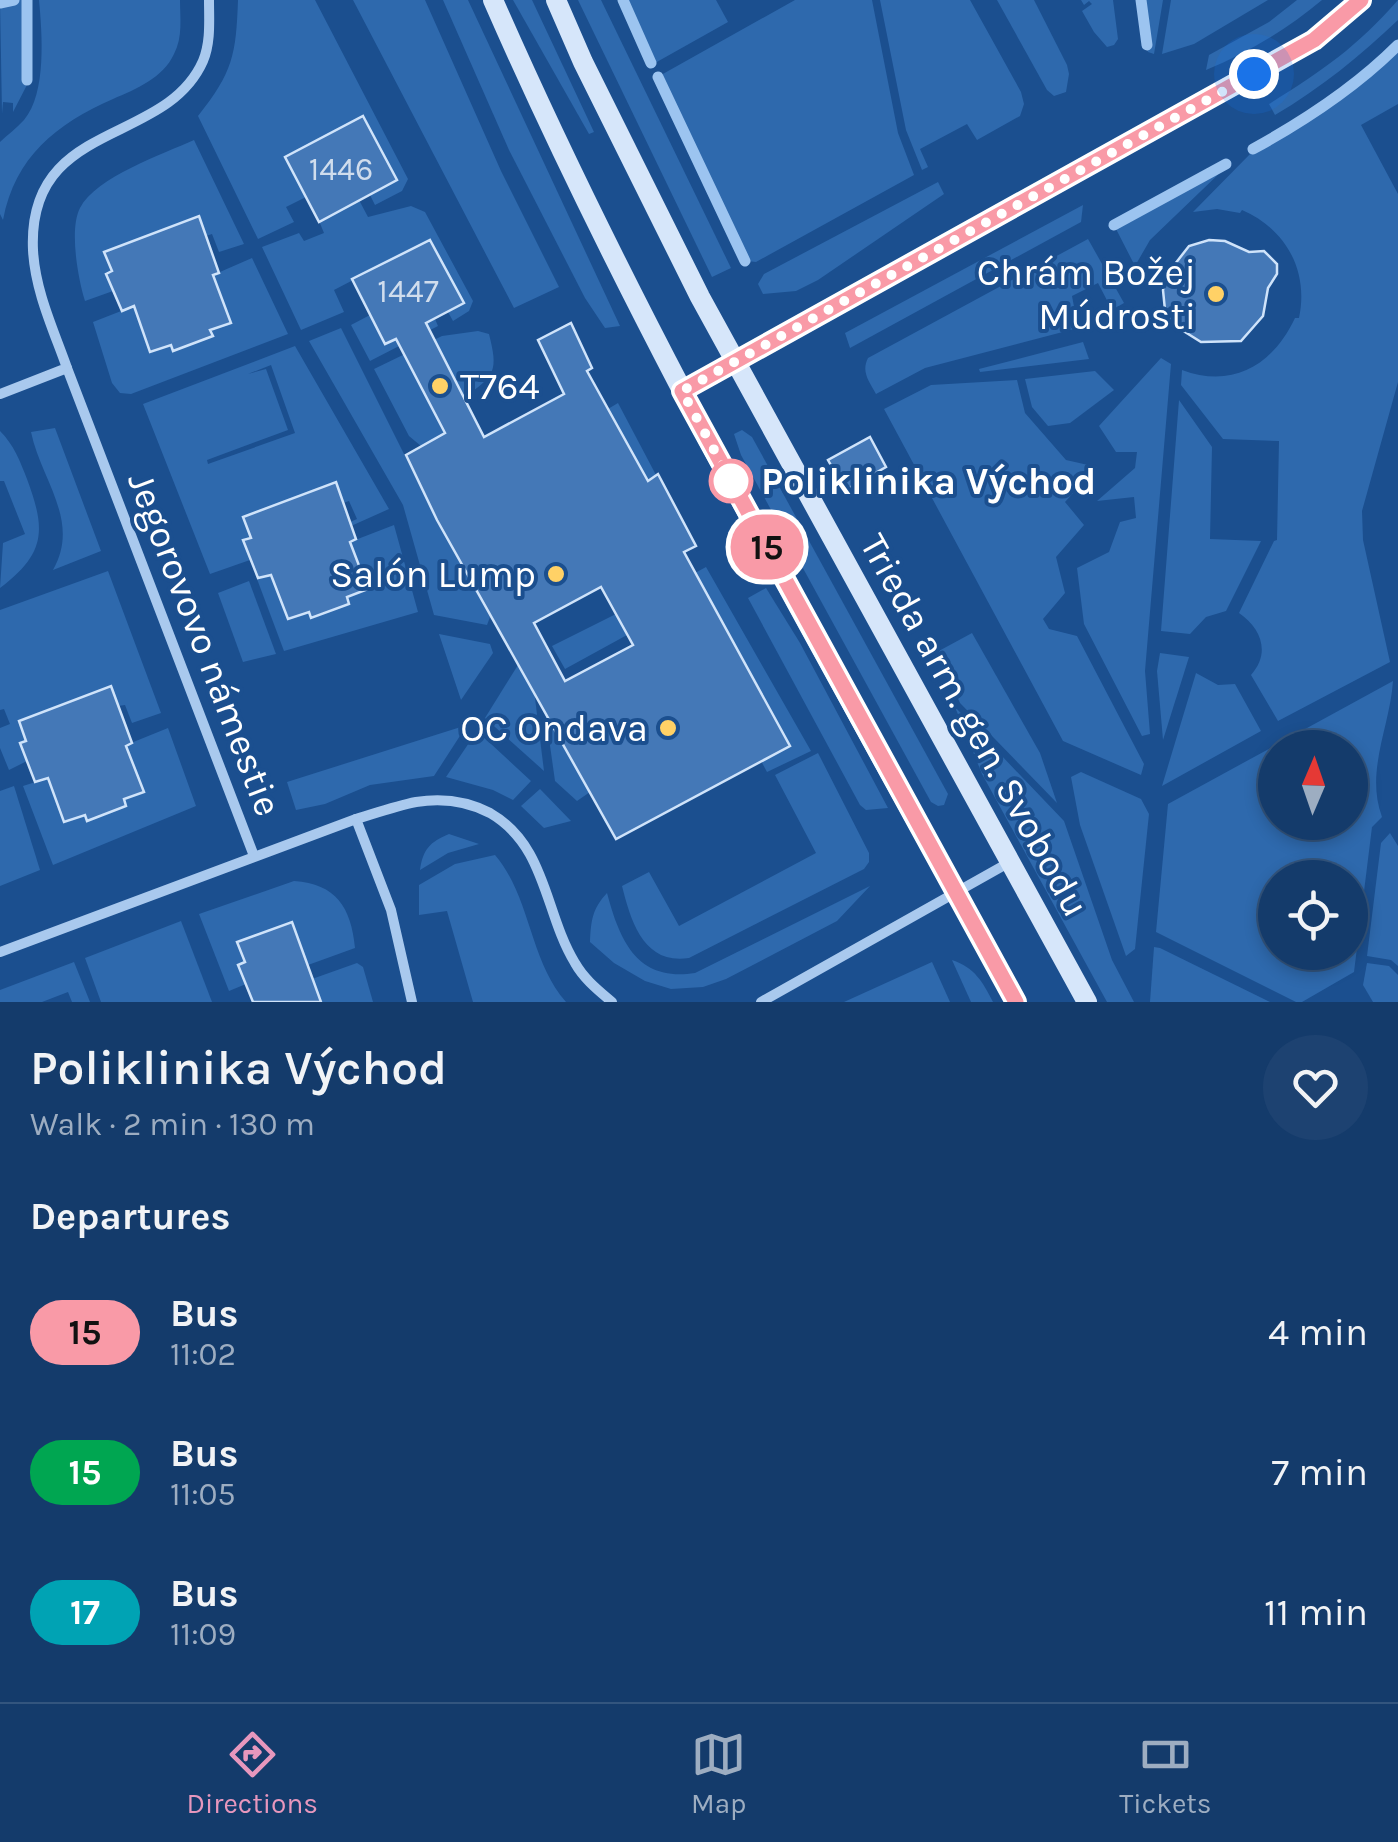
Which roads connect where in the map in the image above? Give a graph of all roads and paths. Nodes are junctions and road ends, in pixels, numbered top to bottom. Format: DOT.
graph roads {
  1 [pos="209,0"];
  2 [pos="492,0"];
  3 [pos="556,0"];
  4 [pos="1360,0"];
  5 [pos="736,362"];
  6 [pos="68,368"];
  7 [pos="682,391"];
  8 [pos="0,394"];
  9 [pos="356,819"];
  10 [pos="254,856"];
  11 [pos="1010,862"];
  12 [pos="956,892"];
  13 [pos="0,952"];
  14 [pos="412,1002"];
  15 [pos="612,1002"];
  16 [pos="761,1002"];
  17 [pos="1016,1002"];
  18 [pos="1087,1002"];
  1 -- 6 [label="street, Jegorovovo námestie"];
  2 -- 7 [label="street"];
  3 -- 5 [label="street, Trieda arm. gen. Svobodu"];
  4 -- 5 [label="street"];
  5 -- 7 [label="street"];
  5 -- 11 [label="street, Trieda arm. gen. Svobodu"];
  6 -- 8 [label="street"];
  6 -- 10 [label="street, Jegorovovo námestie"];
  7 -- 12 [label="street"];
  9 -- 10 [label="street"];
  9 -- 14 [label="street"];
  9 -- 15 [label="street"];
  10 -- 13 [label="street, Jegorovovo námestie"];
  11 -- 12 [label="street"];
  11 -- 18 [label="street, Trieda arm. gen. Svobodu"];
  12 -- 16 [label="street"];
  12 -- 17 [label="street"];
}
